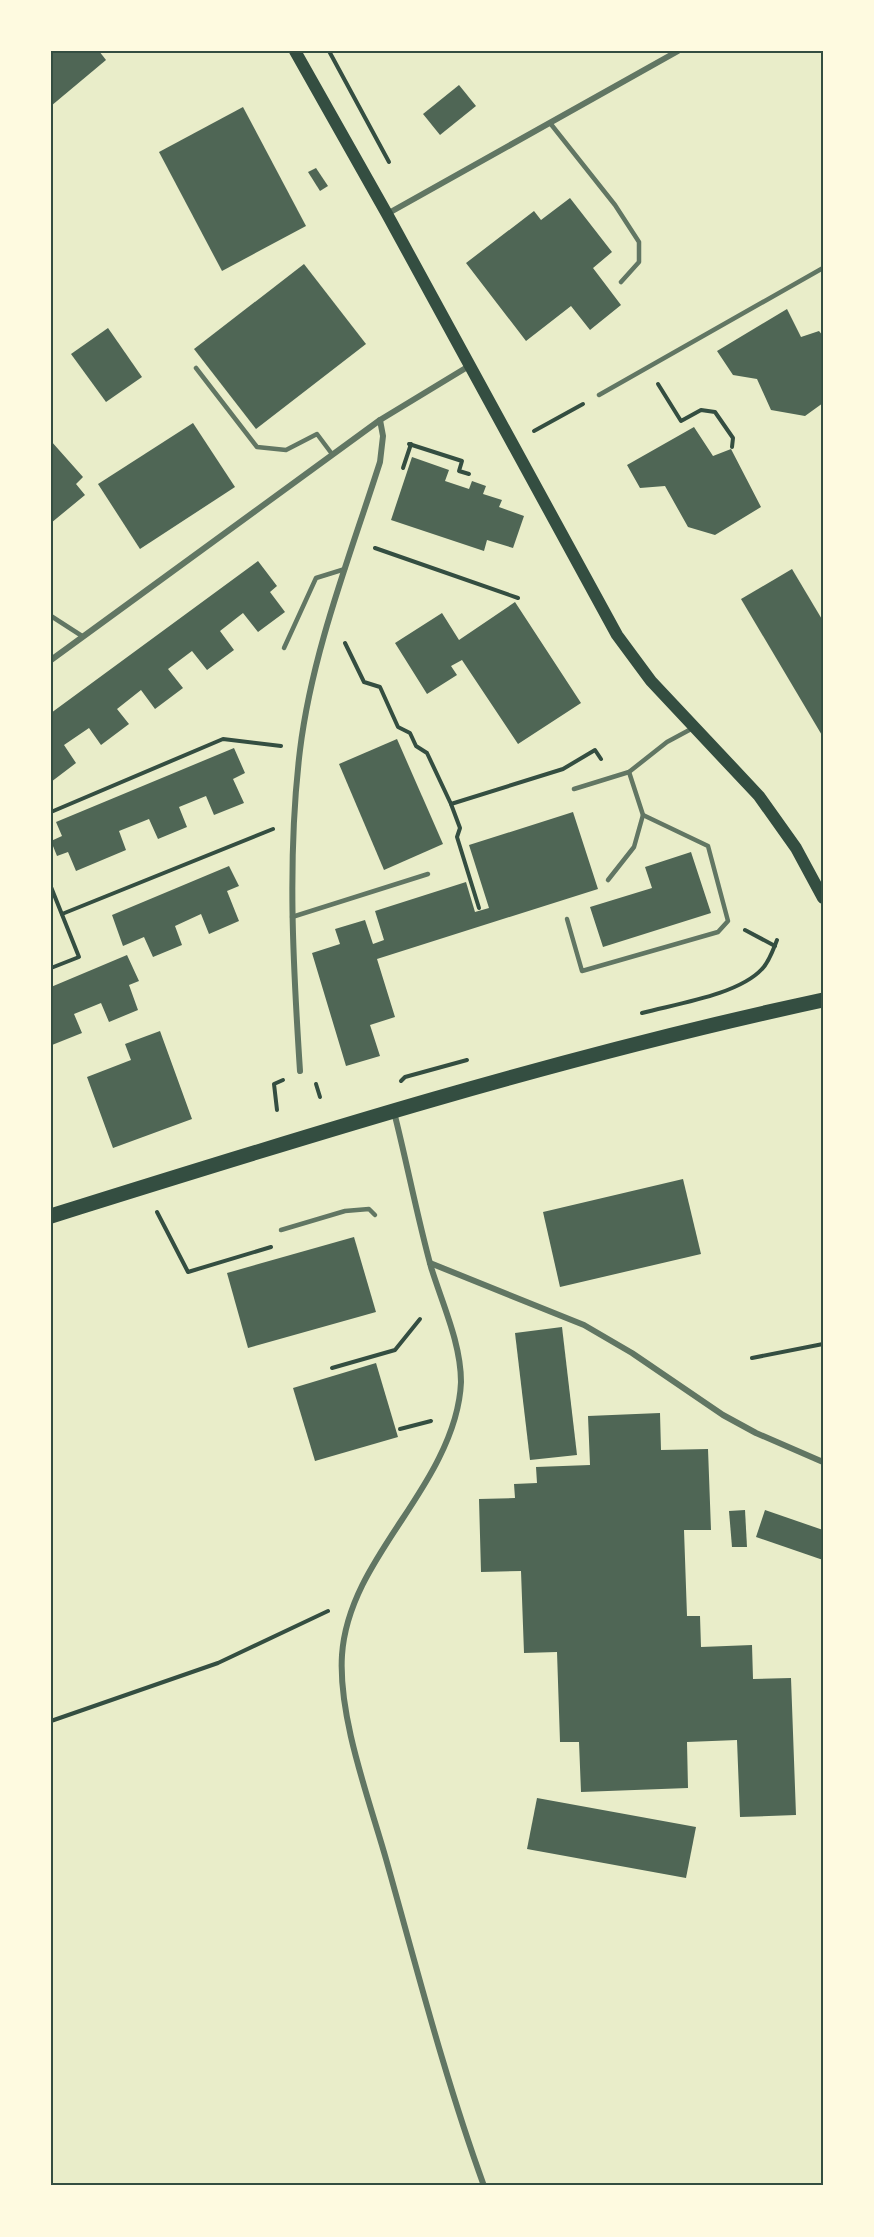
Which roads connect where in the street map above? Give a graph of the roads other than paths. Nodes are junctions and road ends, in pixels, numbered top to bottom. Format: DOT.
graph roads {
  1 [pos="295,51"];
  2 [pos="678,51"];
  3 [pos="550,123"];
  4 [pos="387,214"];
  5 [pos="823,268"];
  6 [pos="621,282"];
  7 [pos="470,365"];
  8 [pos="196,368"];
  9 [pos="599,395"];
  10 [pos="380,420"];
  11 [pos="332,454"];
  12 [pos="345,569"];
  13 [pos="51,616"];
  14 [pos="82,636"];
  15 [pos="284,648"];
  16 [pos="51,660"];
  17 [pos="693,728"];
  18 [pos="629,772"];
  19 [pos="574,789"];
  20 [pos="642,815"];
  21 [pos="428,874"];
  22 [pos="608,880"];
  23 [pos="823,897"];
  24 [pos="292,917"];
  25 [pos="567,919"];
  26 [pos="823,1000"];
  27 [pos="300,1071"];
  28 [pos="394,1111"];
  29 [pos="51,1215"];
  30 [pos="375,1215"];
  31 [pos="281,1230"];
  32 [pos="430,1263"];
  33 [pos="823,1462"];
  34 [pos="484,2186"];
  1 -- 4 [label="main road"];
  2 -- 3 [label="street"];
  3 -- 4 [label="street"];
  3 -- 6 [label="lane"];
  4 -- 7 [label="main road"];
  5 -- 9 [label="lane"];
  7 -- 10 [label="street"];
  7 -- 17 [label="main road"];
  8 -- 11 [label="lane"];
  10 -- 11 [label="street"];
  10 -- 12 [label="street"];
  11 -- 14 [label="street"];
  12 -- 15 [label="lane"];
  12 -- 24 [label="street"];
  13 -- 14 [label="lane"];
  14 -- 16 [label="street"];
  17 -- 18 [label="lane"];
  17 -- 23 [label="main road"];
  18 -- 19 [label="lane"];
  18 -- 20 [label="lane"];
  20 -- 22 [label="lane"];
  20 -- 25 [label="lane"];
  21 -- 24 [label="lane"];
  24 -- 27 [label="street"];
  26 -- 28 [label="main road"];
  28 -- 29 [label="main road"];
  28 -- 32 [label="street"];
  30 -- 31 [label="lane"];
  32 -- 33 [label="street"];
  32 -- 34 [label="street"];
}
